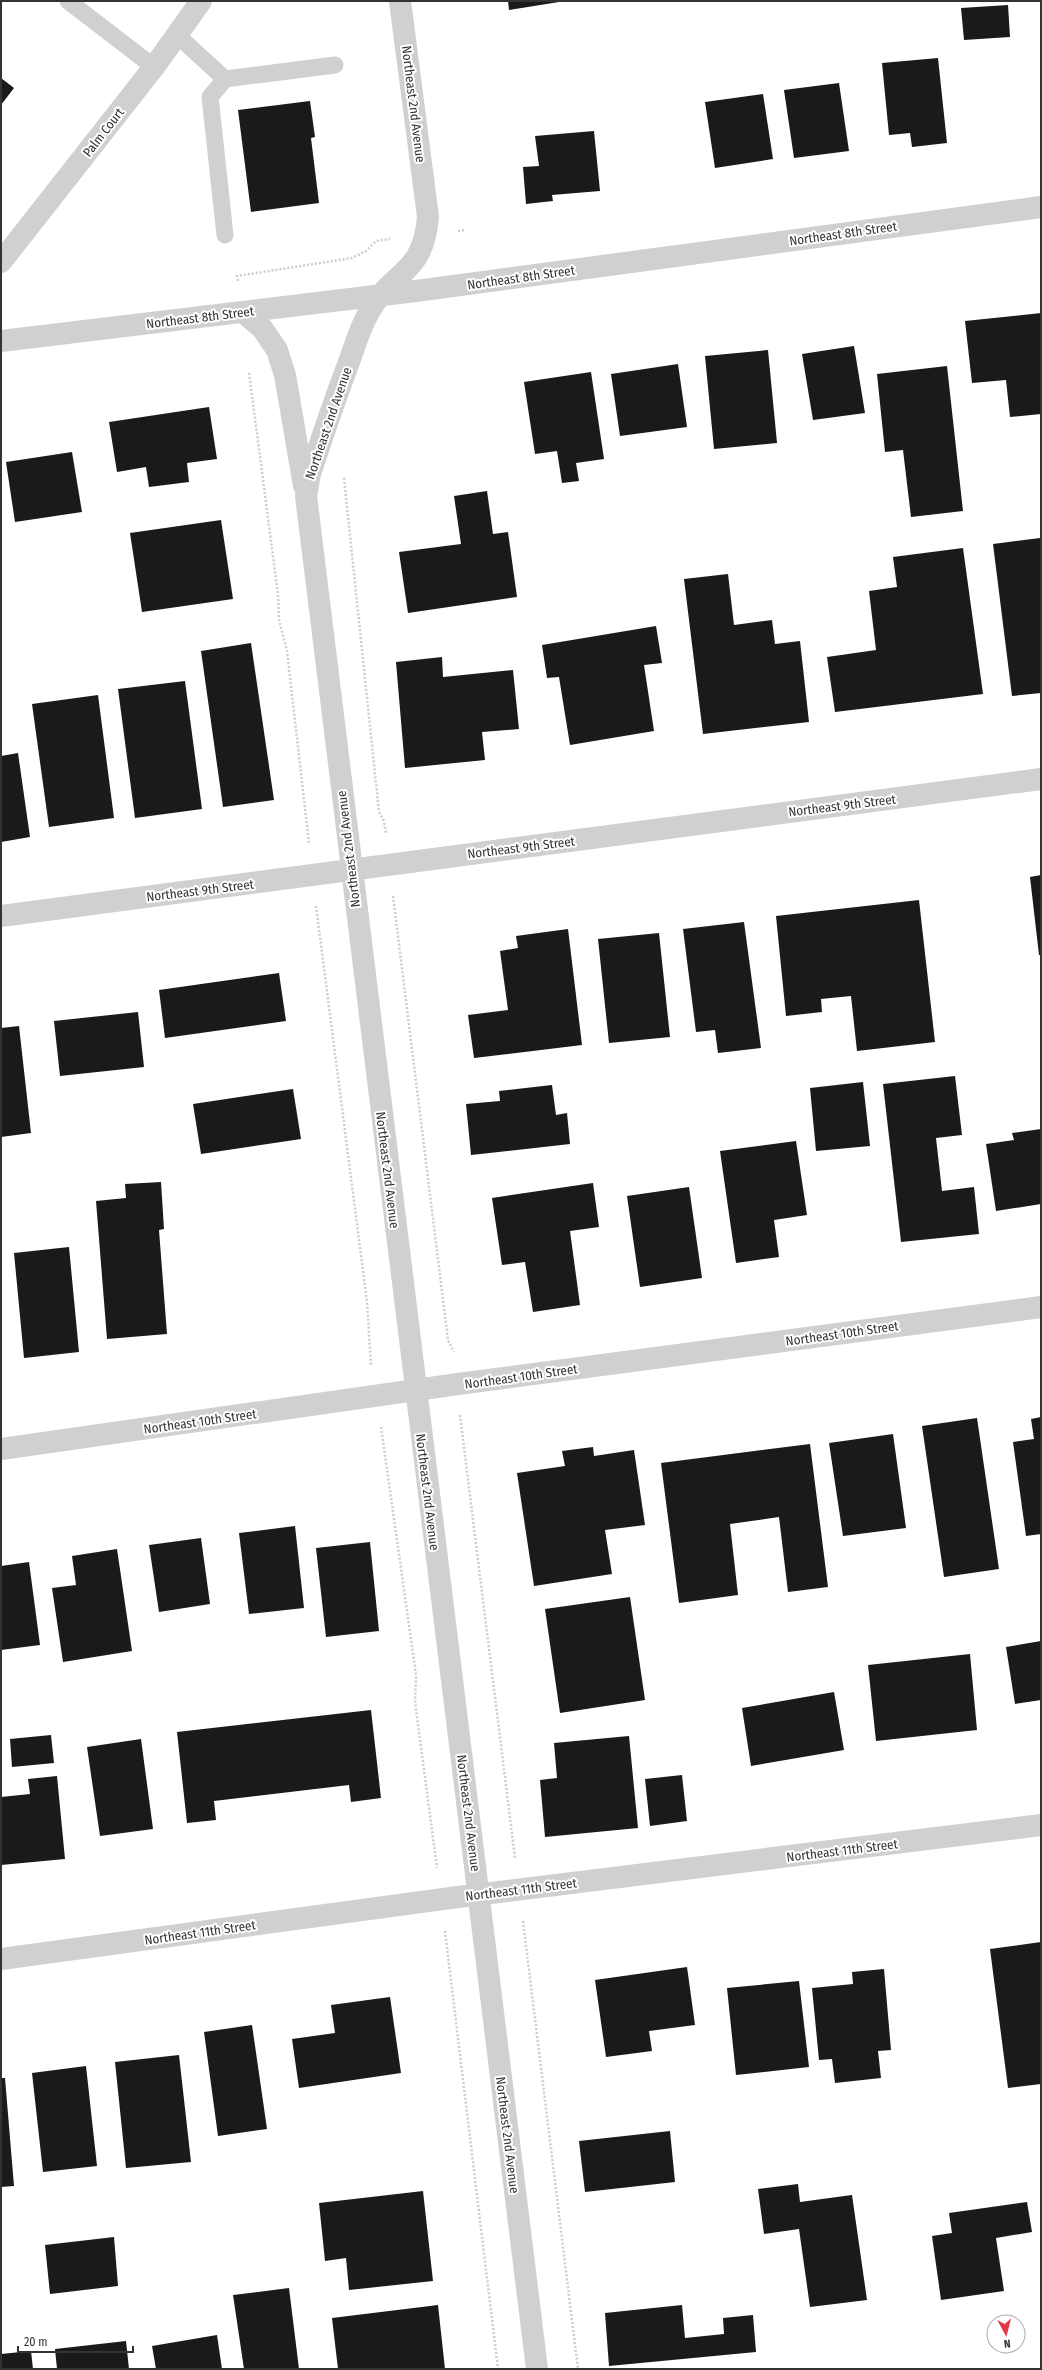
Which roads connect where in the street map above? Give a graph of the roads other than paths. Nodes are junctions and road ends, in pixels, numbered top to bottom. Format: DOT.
graph roads {
  1 [pos="68,1"];
  2 [pos="201,1"];
  3 [pos="400,1"];
  4 [pos="177,35"];
  5 [pos="335,65"];
  6 [pos="154,67"];
  7 [pos="224,80"];
  8 [pos="1041,207"];
  9 [pos="224,236"];
  10 [pos="1,262"];
  11 [pos="379,296"];
  12 [pos="243,312"];
  13 [pos="1,340"];
  14 [pos="306,496"];
  15 [pos="1041,779"];
  16 [pos="351,870"];
  17 [pos="1,916"];
  18 [pos="1041,1307"];
  19 [pos="416,1390"];
  20 [pos="1,1449"];
  21 [pos="1041,1825"];
  22 [pos="479,1894"];
  23 [pos="1,1959"];
  24 [pos="538,2369"];
  1 -- 6 [label="lane"];
  2 -- 4 [label="street, Palm Court"];
  3 -- 11 [label="street, Northeast 2nd Avenue"];
  4 -- 6 [label="street, Palm Court"];
  4 -- 7 [label="lane"];
  5 -- 7 [label="lane"];
  6 -- 10 [label="street, Palm Court"];
  7 -- 9 [label="lane"];
  8 -- 11 [label="street, Northeast 8th Street"];
  11 -- 12 [label="street, Northeast 8th Street"];
  11 -- 14 [label="street, Northeast 2nd Avenue"];
  12 -- 13 [label="street, Northeast 8th Street"];
  12 -- 14 [label="street"];
  14 -- 16 [label="street, Northeast 2nd Avenue"];
  15 -- 16 [label="street, Northeast 9th Street"];
  16 -- 17 [label="street, Northeast 9th Street"];
  16 -- 19 [label="street, Northeast 2nd Avenue"];
  18 -- 19 [label="street, Northeast 10th Street"];
  19 -- 20 [label="street, Northeast 10th Street"];
  19 -- 22 [label="street, Northeast 2nd Avenue"];
  21 -- 22 [label="street, Northeast 11th Street"];
  22 -- 23 [label="street, Northeast 11th Street"];
  22 -- 24 [label="street, Northeast 2nd Avenue"];
}
